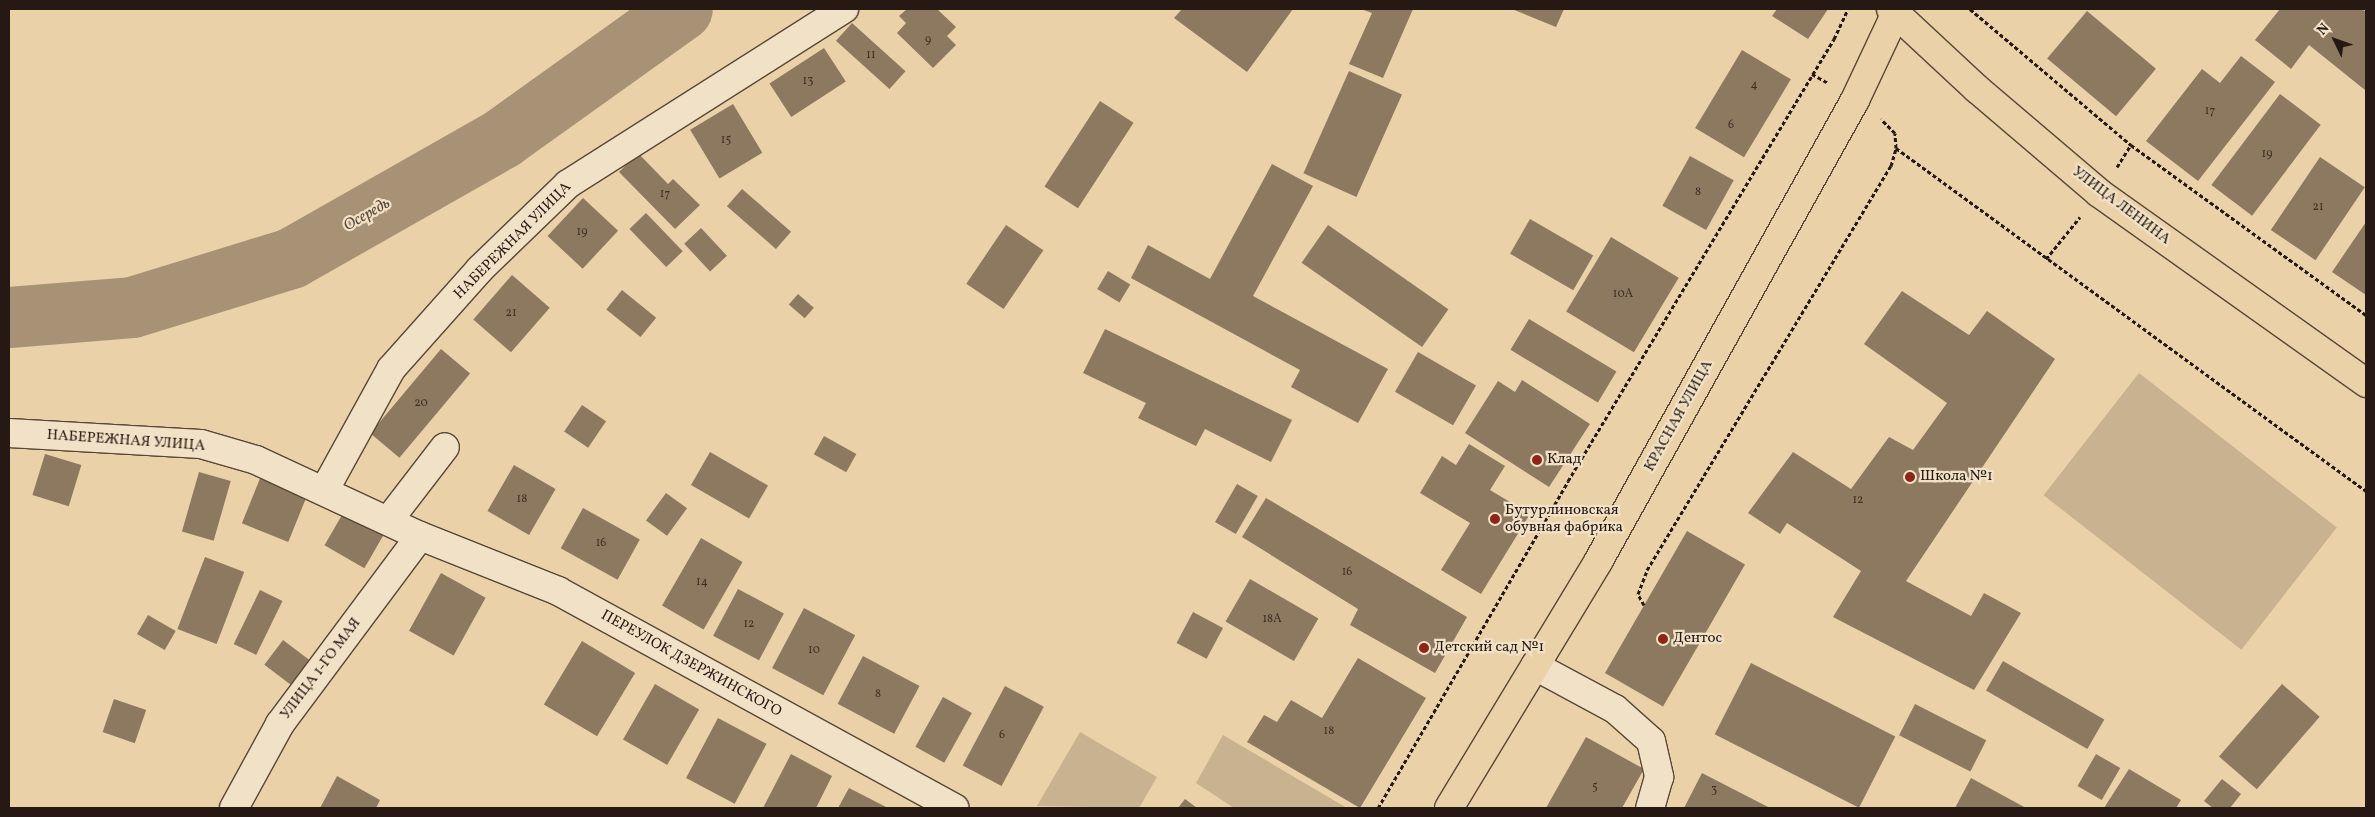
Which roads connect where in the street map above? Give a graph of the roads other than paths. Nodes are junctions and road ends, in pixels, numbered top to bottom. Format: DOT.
graph roads {
  1 [pos="844,9"];
  2 [pos="1893,12"];
  3 [pos="2366,384"];
  4 [pos="9,433"];
  5 [pos="444,447"];
  6 [pos="324,492"];
  7 [pos="388,521"];
  8 [pos="420,536"];
  9 [pos="1535,666"];
  10 [pos="234,808"];
  11 [pos="954,808"];
  12 [pos="1448,808"];
  13 [pos="1650,808"];
  1 -- 6 [label="street, НАБЕРЕЖНАЯ УЛИЦА"];
  2 -- 3 [label="main road, УЛИЦА ЛЕНИНА"];
  2 -- 9 [label="main road, КРАСНАЯ УЛИЦА"];
  4 -- 6 [label="street, НАБЕРЕЖНАЯ УЛИЦА"];
  5 -- 7 [label="street"];
  6 -- 7 [label="street, НАБЕРЕЖНАЯ УЛИЦА"];
  7 -- 8 [label="street, НАБЕРЕЖНАЯ УЛИЦА"];
  8 -- 10 [label="street, УЛИЦА 1-ГО МАЯ"];
  8 -- 11 [label="street, ПЕРЕУЛОК ДЗЕРЖИНСКОГО"];
  9 -- 12 [label="main road, КРАСНАЯ УЛИЦА"];
  9 -- 13 [label="street"];
}
